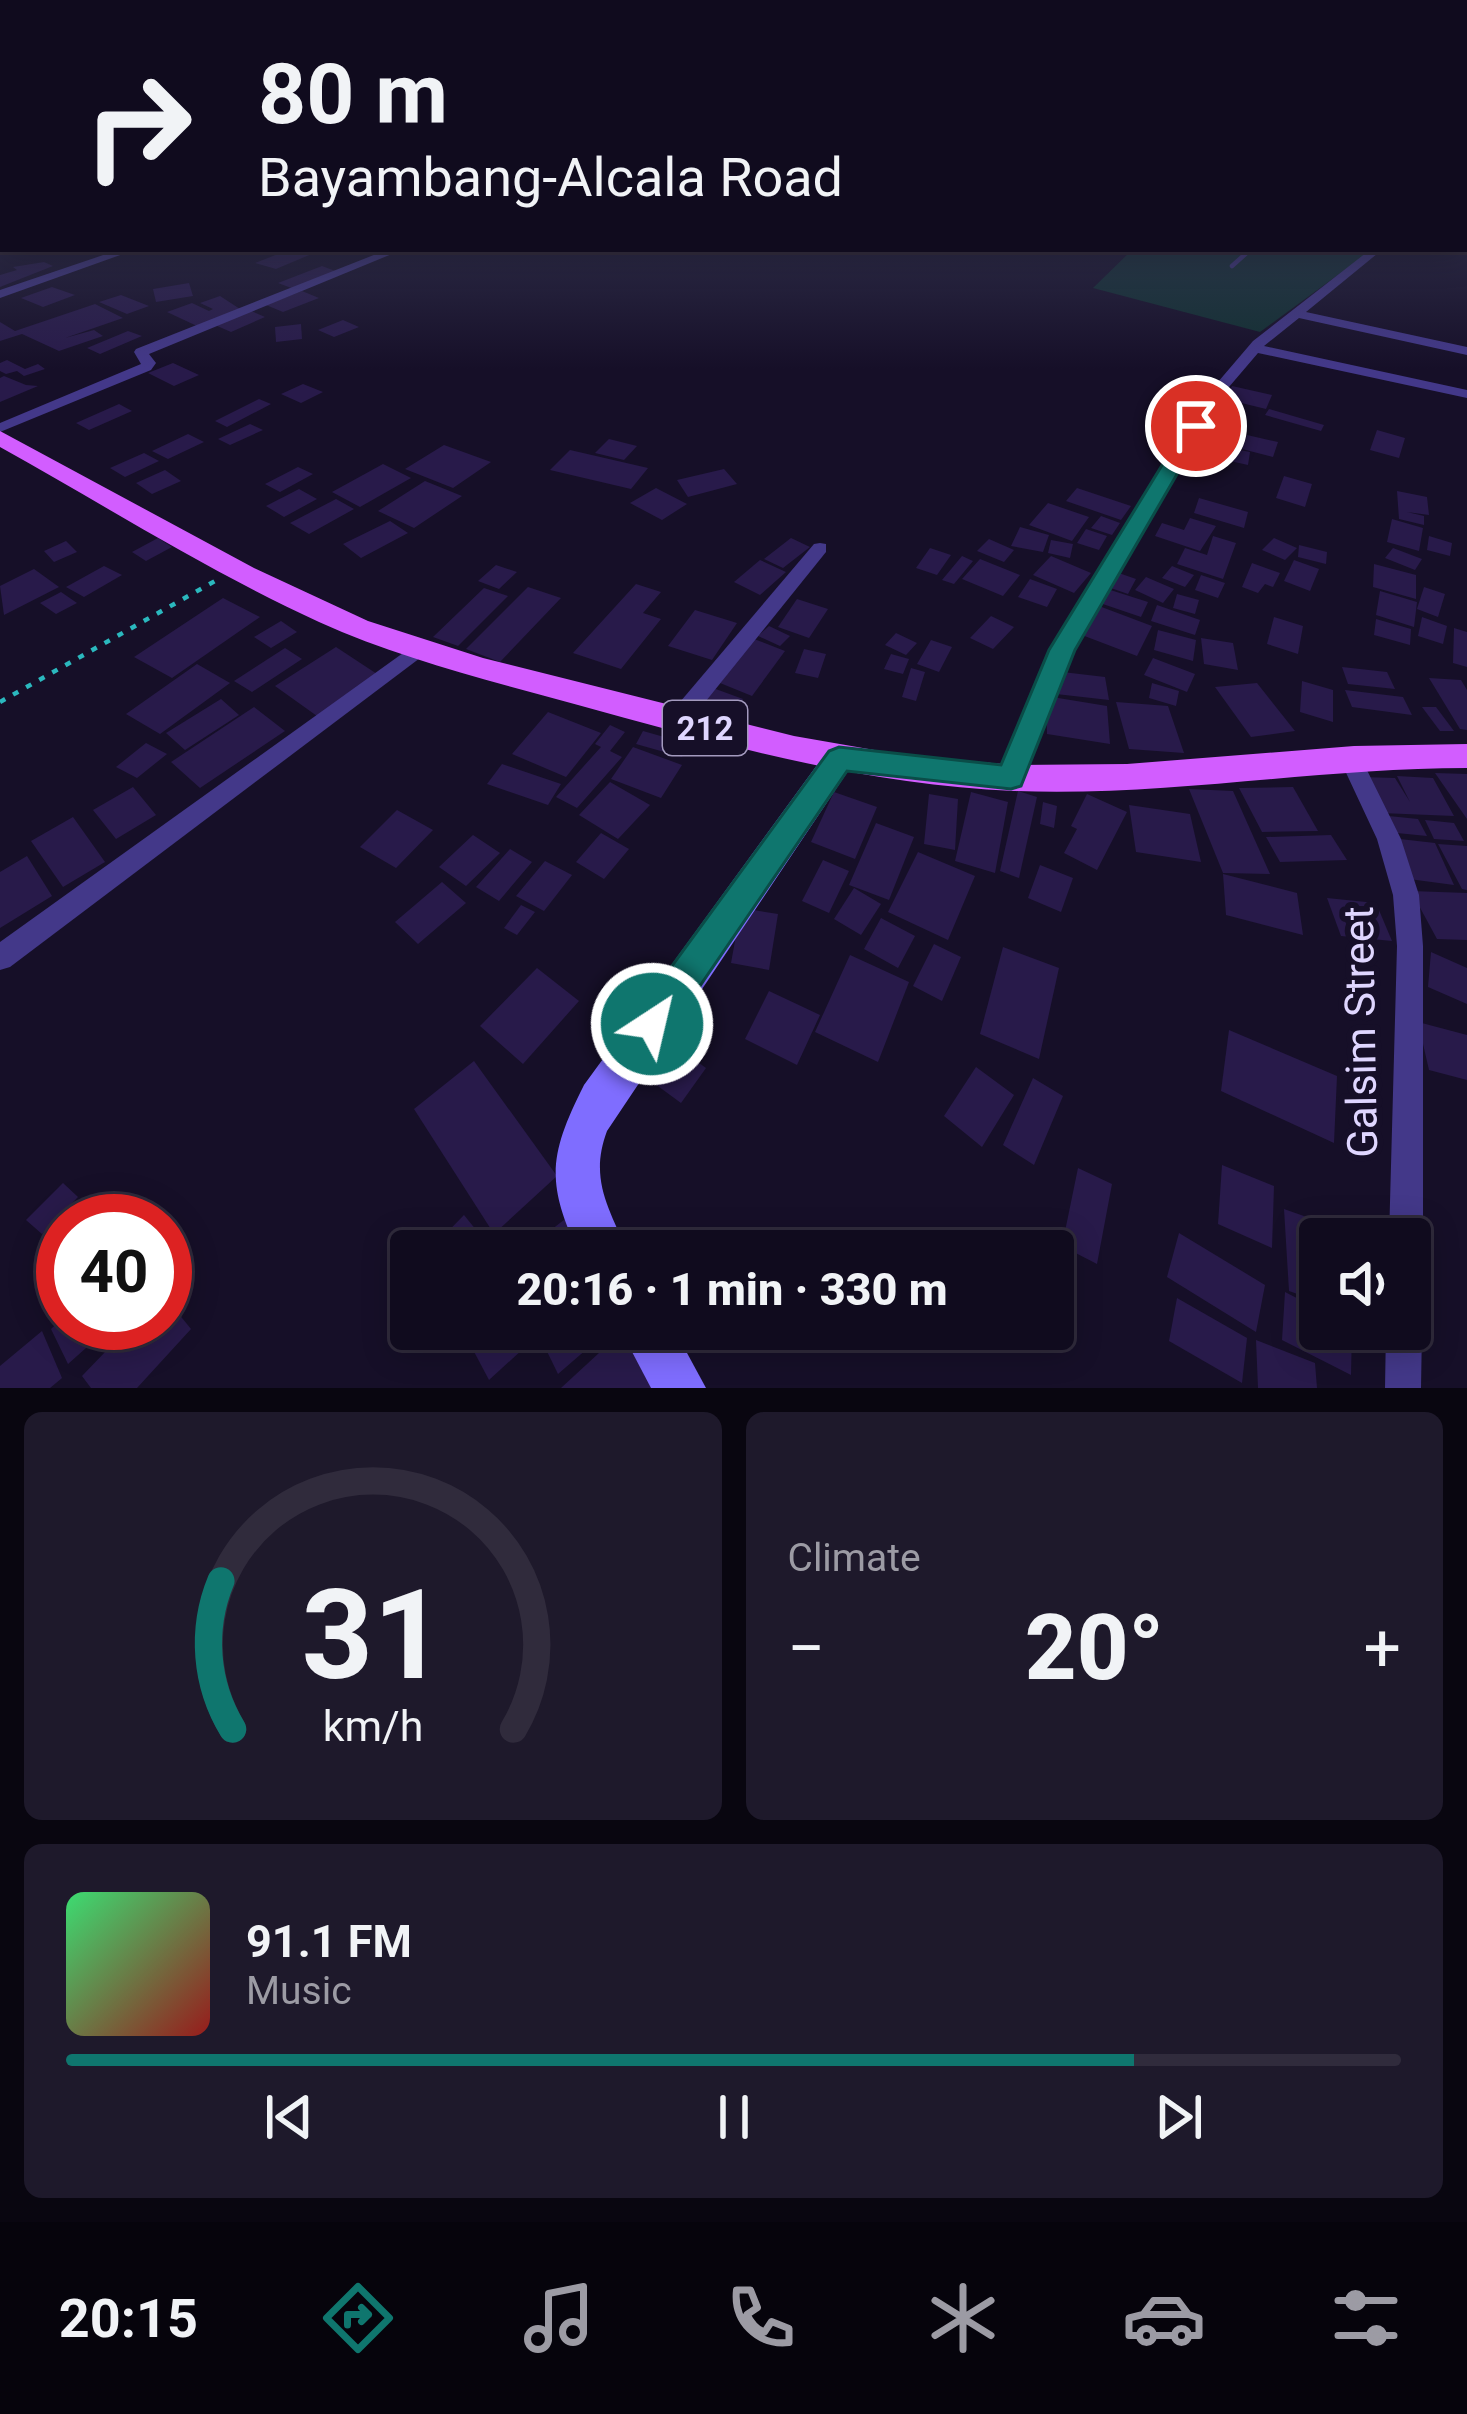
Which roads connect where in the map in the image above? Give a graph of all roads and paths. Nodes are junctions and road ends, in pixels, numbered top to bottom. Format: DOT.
graph roads {
  1 [pos="124,252"];
  2 [pos="391,252"];
  3 [pos="1248,252"];
  4 [pos="1374,252"];
  5 [pos="1232,266"];
  6 [pos="0,294"];
  7 [pos="1294,314"];
  8 [pos="1255,348"];
  9 [pos="1467,351"];
  10 [pos="1467,394"];
  11 [pos="0,428"];
  12 [pos="0,439"];
  13 [pos="820,548"];
  14 [pos="236,570"];
  15 [pos="417,650"];
  16 [pos="0,702"];
  17 [pos="677,721"];
  18 [pos="1467,756"];
  19 [pos="839,759"];
  20 [pos="1352,761"];
  21 [pos="1011,778"];
  22 [pos="0,958"];
  23 [pos="1406,1218"];
  24 [pos="595,1230"];
  25 [pos="657,1350"];
  26 [pos="1404,1350"];
  27 [pos="680,1388"];
  28 [pos="1403,1388"];
  1 -- 6 [label="street"];
  2 -- 11 [label="street"];
  3 -- 5 [label="lane"];
  4 -- 7 [label="street"];
  7 -- 8 [label="street"];
  7 -- 9 [label="street"];
  8 -- 10 [label="street"];
  8 -- 21 [label="street"];
  12 -- 14 [label="main road, 212"];
  13 -- 17 [label="street"];
  14 -- 15 [label="main road, 212"];
  14 -- 16 [label="path"];
  15 -- 17 [label="main road, 212"];
  15 -- 22 [label="street"];
  17 -- 19 [label="main road, 212"];
  18 -- 20 [label="main road, 212"];
  19 -- 21 [label="main road, 212"];
  19 -- 24 [label="street"];
  20 -- 21 [label="main road, 212"];
  20 -- 23 [label="street, Galsim Street"];
  25 -- 27 [label="street"];
  26 -- 28 [label="street"];
}
